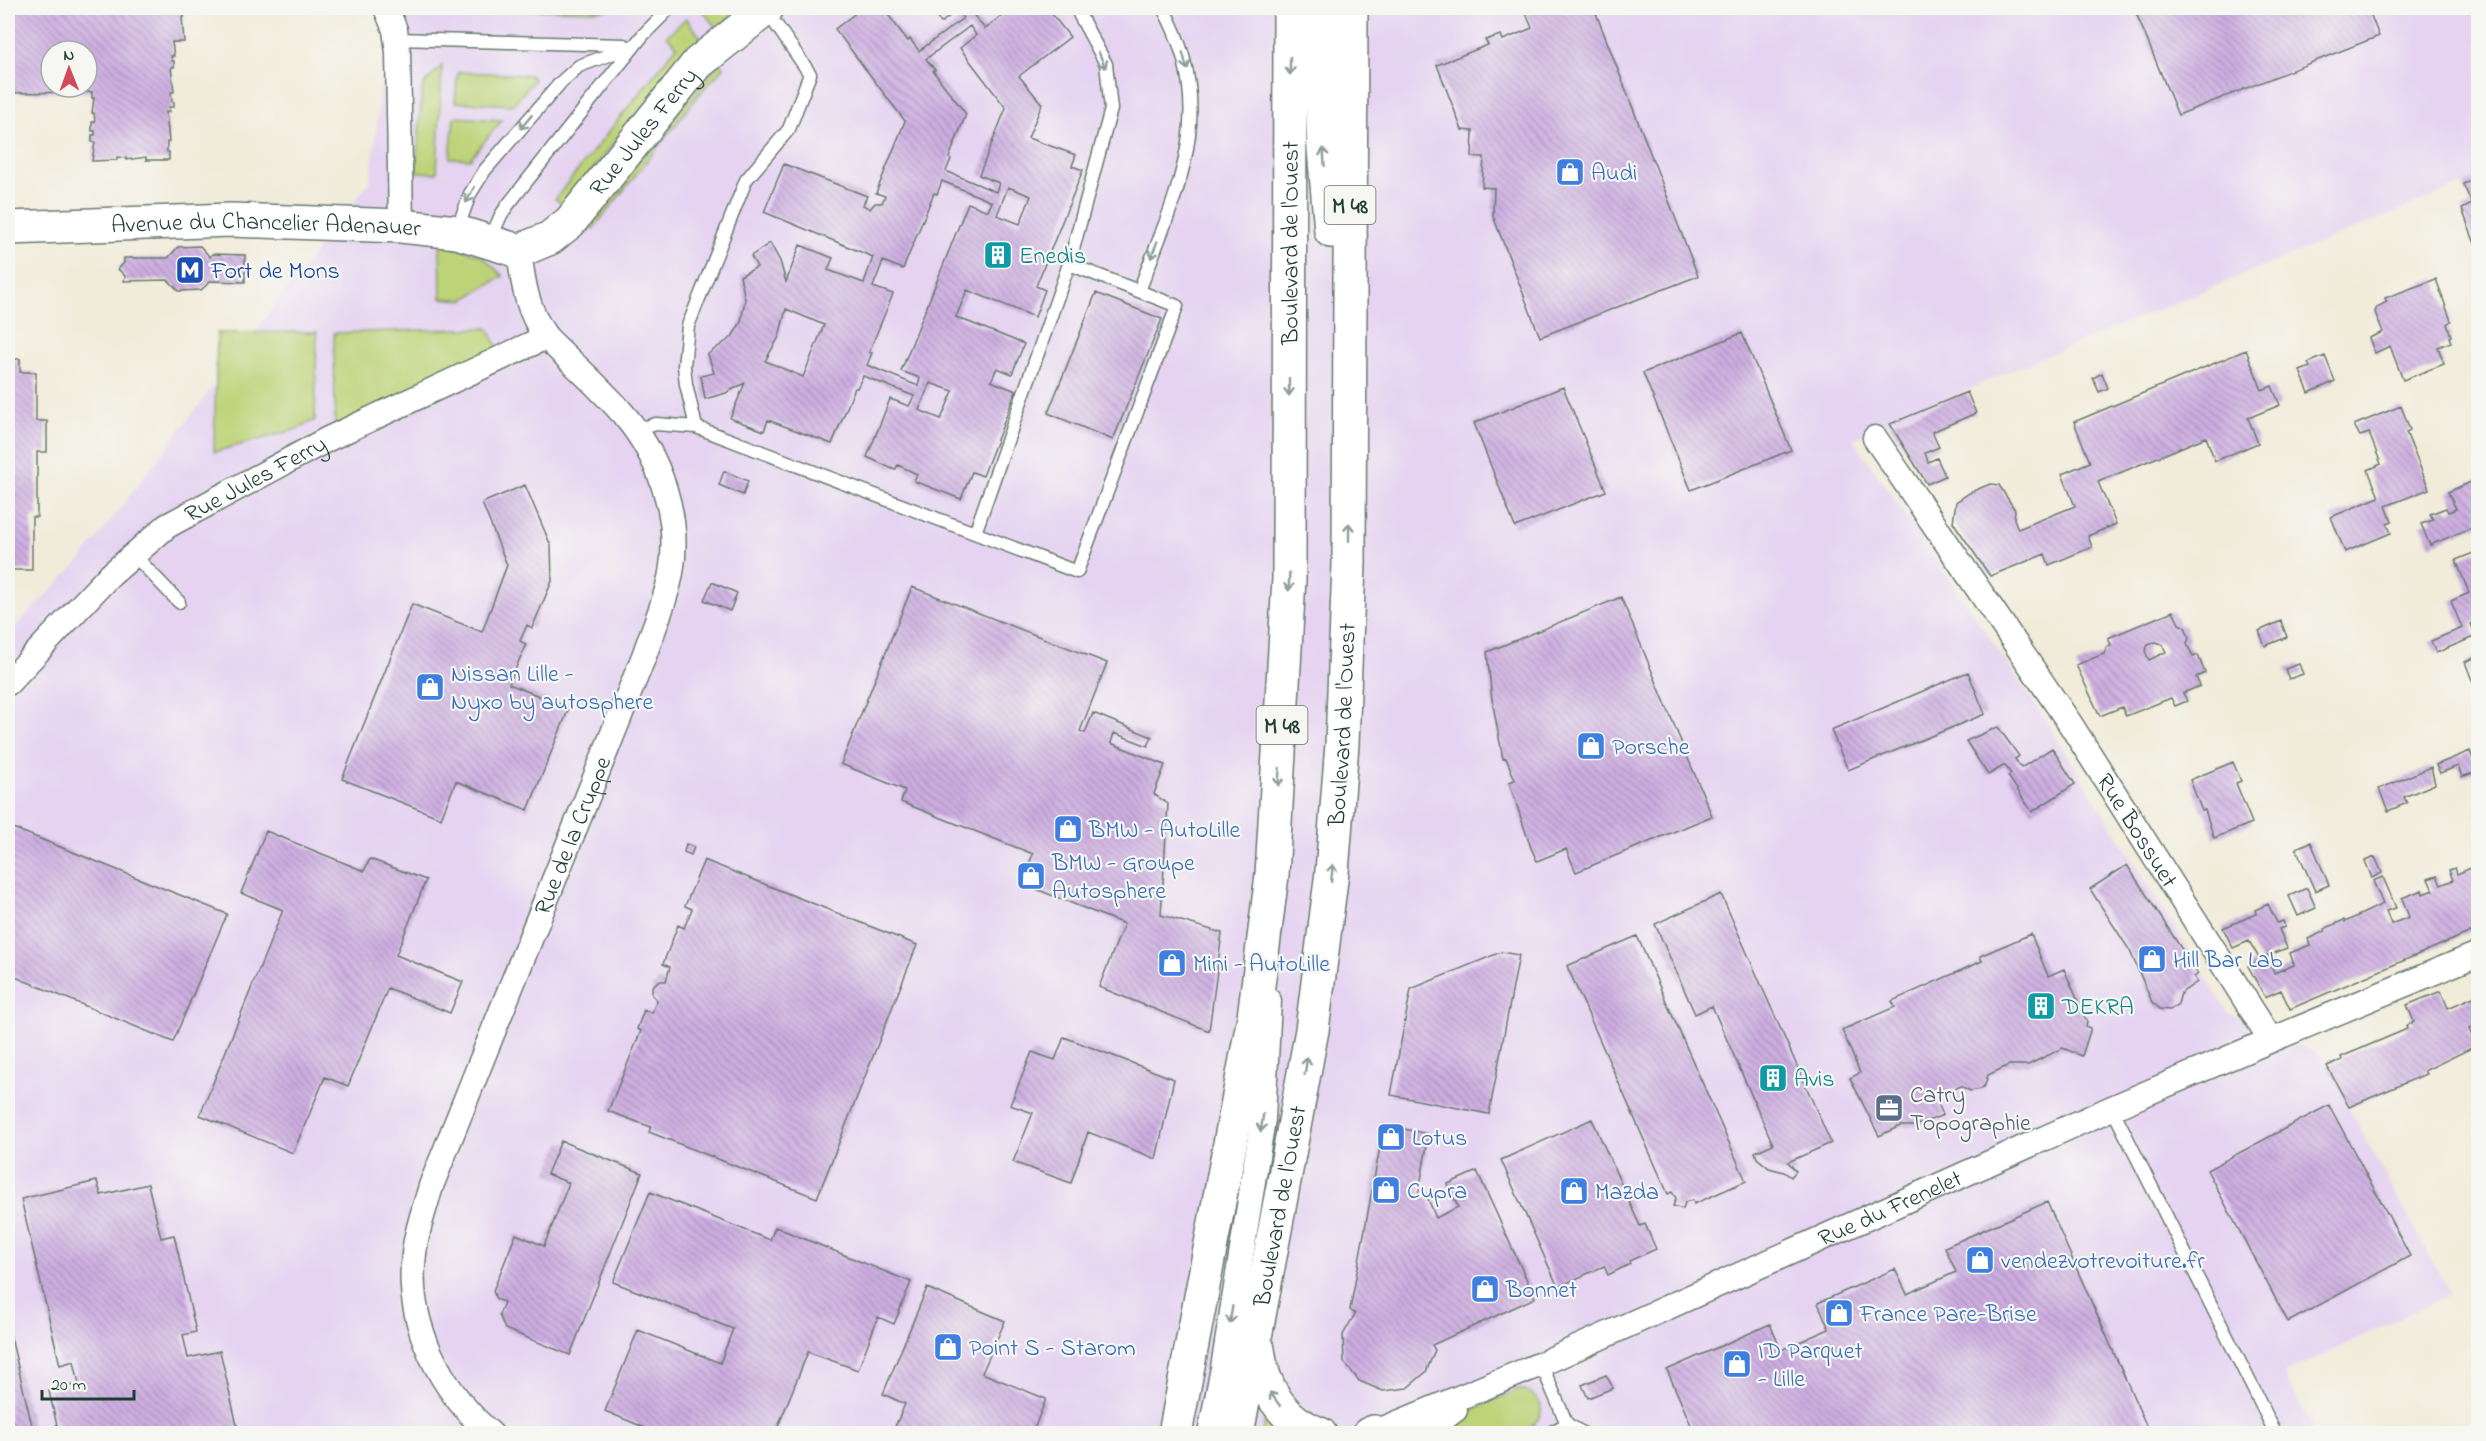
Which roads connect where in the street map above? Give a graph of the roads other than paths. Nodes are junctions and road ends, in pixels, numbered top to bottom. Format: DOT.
graph roads {
  1 [pos="386,8"];
  2 [pos="670,8"];
  3 [pos="766,8"];
  4 [pos="1080,8"];
  5 [pos="1163,8"];
  6 [pos="1290,8"];
  7 [pos="1319,8"];
  8 [pos="1351,8"];
  9 [pos="397,39"];
  10 [pos="634,45"];
  11 [pos="401,226"];
  12 [pos="8,228"];
  13 [pos="457,232"];
  14 [pos="504,246"];
  15 [pos="1069,264"];
  16 [pos="1139,291"];
  17 [pos="546,337"];
  18 [pos="1348,403"];
  19 [pos="696,427"];
  20 [pos="636,430"];
  21 [pos="1875,438"];
  22 [pos="975,533"];
  23 [pos="133,554"];
  24 [pos="179,602"];
  25 [pos="8,683"];
  26 [pos="1272,875"];
  27 [pos="2478,954"];
  28 [pos="2271,1040"];
  29 [pos="2112,1108"];
  30 [pos="1257,1330"];
  31 [pos="1542,1364"];
  32 [pos="1509,1378"];
  33 [pos="1567,1424"];
  34 [pos="1371,1433"];
  35 [pos="491,1434"];
  36 [pos="1175,1434"];
  37 [pos="1210,1434"];
  38 [pos="1237,1434"];
  39 [pos="1320,1434"];
  40 [pos="1423,1434"];
  41 [pos="1548,1434"];
  42 [pos="1584,1434"];
  43 [pos="2276,1434"];
  1 -- 9 [label="street"];
  2 -- 10 [label="lane"];
  3 -- 14 [label="main road, Rue Jules Ferry"];
  3 -- 19 [label="lane"];
  4 -- 15 [label="lane, one-way"];
  5 -- 16 [label="lane, one-way"];
  6 -- 26 [label="main road, Boulevard de l'Ouest / M 48, one-way"];
  18 -- 7 [label="main road, one-way"];
  8 -- 18 [label="main road, Boulevard de l'Ouest / M 48"];
  9 -- 10 [label="lane"];
  9 -- 11 [label="street"];
  10 -- 13 [label="lane, one-way"];
  10 -- 14 [label="lane"];
  11 -- 12 [label="main road, Avenue du Chancelier Adenauer"];
  11 -- 13 [label="main road, Avenue du Chancelier Adenauer"];
  13 -- 14 [label="main road, Avenue du Chancelier Adenauer"];
  14 -- 17 [label="street, Rue de la Cruppe"];
  15 -- 16 [label="lane"];
  15 -- 22 [label="lane"];
  16 -- 22 [label="lane"];
  17 -- 20 [label="street, Rue de la Cruppe"];
  17 -- 23 [label="street, Rue Jules Ferry"];
  30 -- 18 [label="main road, Boulevard de l'Ouest / M 48, one-way"];
  19 -- 20 [label="lane"];
  19 -- 22 [label="lane"];
  20 -- 35 [label="street, Rue de la Cruppe"];
  21 -- 28 [label="street, Rue Bossuet"];
  23 -- 24 [label="lane"];
  23 -- 25 [label="street, Rue Jules Ferry"];
  26 -- 36 [label="main road, Boulevard de l'Ouest / M 48"];
  26 -- 37 [label="street, Boulevard de l'Ouest, one-way"];
  27 -- 28 [label="street"];
  28 -- 29 [label="street, Rue du Frenelet"];
  29 -- 31 [label="street, Rue du Frenelet"];
  29 -- 43 [label="lane"];
  30 -- 38 [label="main road, Boulevard de l'Ouest / M 48"];
  39 -- 30 [label="main road, one-way"];
  31 -- 32 [label="street, Rue du Frenelet"];
  31 -- 33 [label="lane"];
  32 -- 34 [label="street, Rue du Frenelet"];
  32 -- 40 [label="street, Rue du Frenelet"];
  33 -- 41 [label="lane"];
  33 -- 42 [label="lane"];
}
